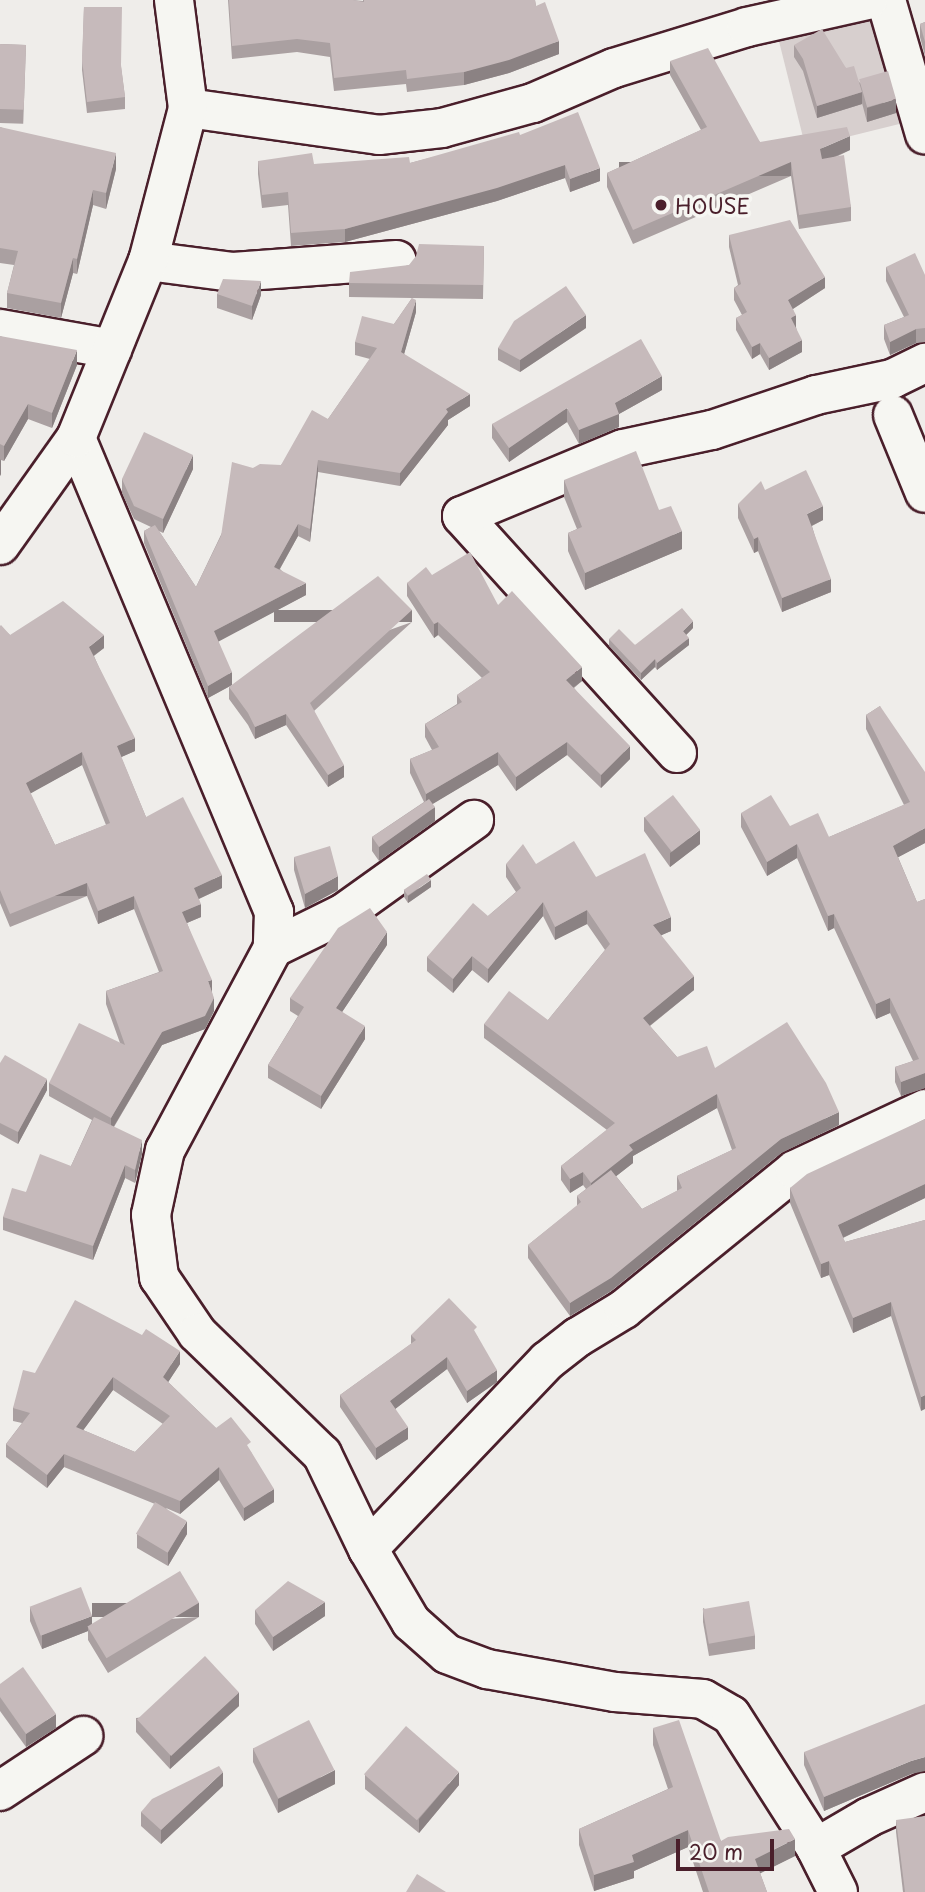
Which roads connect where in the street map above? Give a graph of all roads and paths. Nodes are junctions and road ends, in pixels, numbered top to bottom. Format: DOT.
graph roads {
  1 [pos="174,0"];
  2 [pos="868,0"];
  3 [pos="886,0"];
  4 [pos="799,7"];
  5 [pos="188,108"];
  6 [pos="925,134"];
  7 [pos="397,260"];
  8 [pos="148,261"];
  9 [pos="0,329"];
  10 [pos="112,349"];
  11 [pos="925,363"];
  12 [pos="893,415"];
  13 [pos="76,438"];
  14 [pos="925,493"];
  15 [pos="0,545"];
  16 [pos="677,753"];
  17 [pos="474,820"];
  18 [pos="273,948"];
  19 [pos="925,1109"];
  20 [pos="368,1549"];
  21 [pos="83,1736"];
  22 [pos="0,1791"];
  23 [pos="925,1792"];
  24 [pos="816,1848"];
  25 [pos="838,1892"];
  1 -- 5 [label="street"];
  2 -- 4 [label="street"];
  3 -- 6 [label="street"];
  4 -- 5 [label="street"];
  5 -- 8 [label="street"];
  7 -- 8 [label="street"];
  8 -- 10 [label="street"];
  9 -- 10 [label="street"];
  10 -- 13 [label="street"];
  11 -- 16 [label="street"];
  12 -- 14 [label="street"];
  13 -- 15 [label="street"];
  13 -- 18 [label="street"];
  17 -- 18 [label="street"];
  18 -- 20 [label="street"];
  19 -- 20 [label="street"];
  20 -- 24 [label="street"];
  21 -- 22 [label="street"];
  23 -- 24 [label="street"];
  24 -- 25 [label="street"];
}
